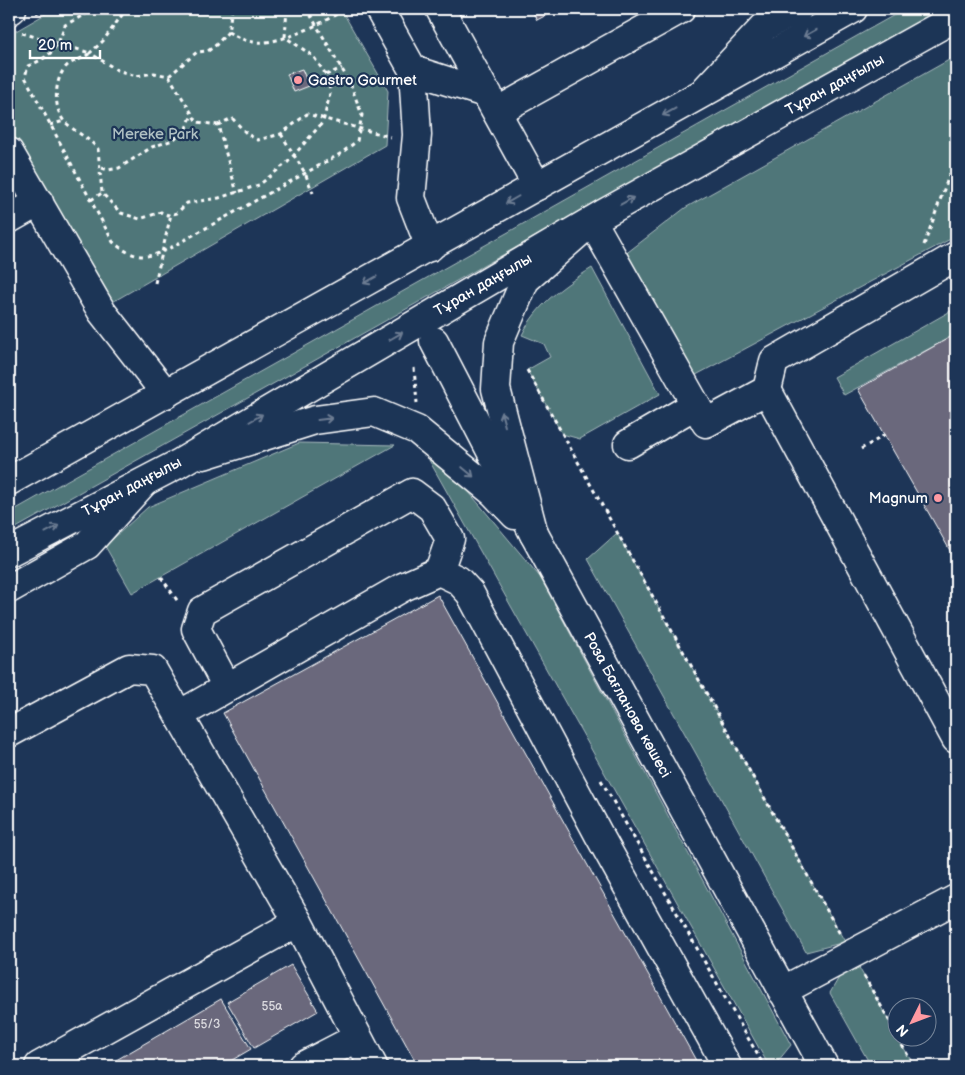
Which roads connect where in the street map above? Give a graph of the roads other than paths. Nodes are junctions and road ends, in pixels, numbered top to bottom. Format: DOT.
graph roads {
  1 [pos="379,9"];
  2 [pos="440,9"];
  3 [pos="682,9"];
  4 [pos="798,9"];
  5 [pos="853,9"];
  6 [pos="956,17"];
  7 [pos="413,70"];
  8 [pos="701,94"];
  9 [pos="493,103"];
  10 [pos="9,152"];
  11 [pos="537,186"];
  12 [pos="39,202"];
  13 [pos="9,219"];
  14 [pos="592,221"];
  15 [pos="430,247"];
  16 [pos="956,256"];
  17 [pos="434,341"];
  18 [pos="767,390"];
  19 [pos="166,394"];
  20 [pos="695,405"];
  21 [pos="628,444"];
  22 [pos="178,464"];
  23 [pos="9,481"];
  24 [pos="145,481"];
  25 [pos="534,534"];
  26 [pos="9,552"];
  27 [pos="439,571"];
  28 [pos="9,588"];
  29 [pos="227,687"];
  30 [pos="179,715"];
  31 [pos="9,733"];
  32 [pos="956,739"];
  33 [pos="956,899"];
  34 [pos="298,922"];
  35 [pos="782,991"];
  36 [pos="357,1038"];
  37 [pos="815,1063"];
  38 [pos="39,1066"];
  39 [pos="303,1066"];
  40 [pos="373,1066"];
  41 [pos="726,1066"];
  1 -- 7 [label="street"];
  2 -- 9 [label="street"];
  3 -- 9 [label="street"];
  4 -- 8 [label="street"];
  5 -- 8 [label="street, one-way"];
  14 -- 6 [label="street, Тұран даңғылы, one-way"];
  7 -- 9 [label="street"];
  7 -- 15 [label="street"];
  8 -- 11 [label="street, one-way"];
  9 -- 11 [label="street"];
  10 -- 12 [label="street"];
  11 -- 15 [label="street, one-way"];
  12 -- 13 [label="street"];
  12 -- 19 [label="street"];
  14 -- 20 [label="street"];
  22 -- 14 [label="street, Тұран даңғылы, one-way"];
  25 -- 14 [label="street, one-way"];
  15 -- 19 [label="street, one-way"];
  16 -- 18 [label="street"];
  17 -- 25 [label="street, Роза Бағланова көшесі"];
  18 -- 20 [label="street"];
  18 -- 32 [label="street"];
  19 -- 23 [label="street"];
  20 -- 21 [label="street"];
  22 -- 24 [label="street, Тұран даңғылы"];
  22 -- 25 [label="street, one-way"];
  26 -- 24 [label="street, Тұран даңғылы, one-way"];
  24 -- 28 [label="street"];
  25 -- 35 [label="street, Роза Бағланова көшесі"];
  27 -- 29 [label="street"];
  27 -- 29 [label="street"];
  27 -- 41 [label="street"];
  29 -- 30 [label="street"];
  30 -- 31 [label="street"];
  30 -- 34 [label="street"];
  33 -- 35 [label="street"];
  34 -- 36 [label="street"];
  34 -- 38 [label="street"];
  35 -- 37 [label="street, Роза Бағланова көшесі"];
  36 -- 39 [label="street"];
  36 -- 40 [label="street"];
}
